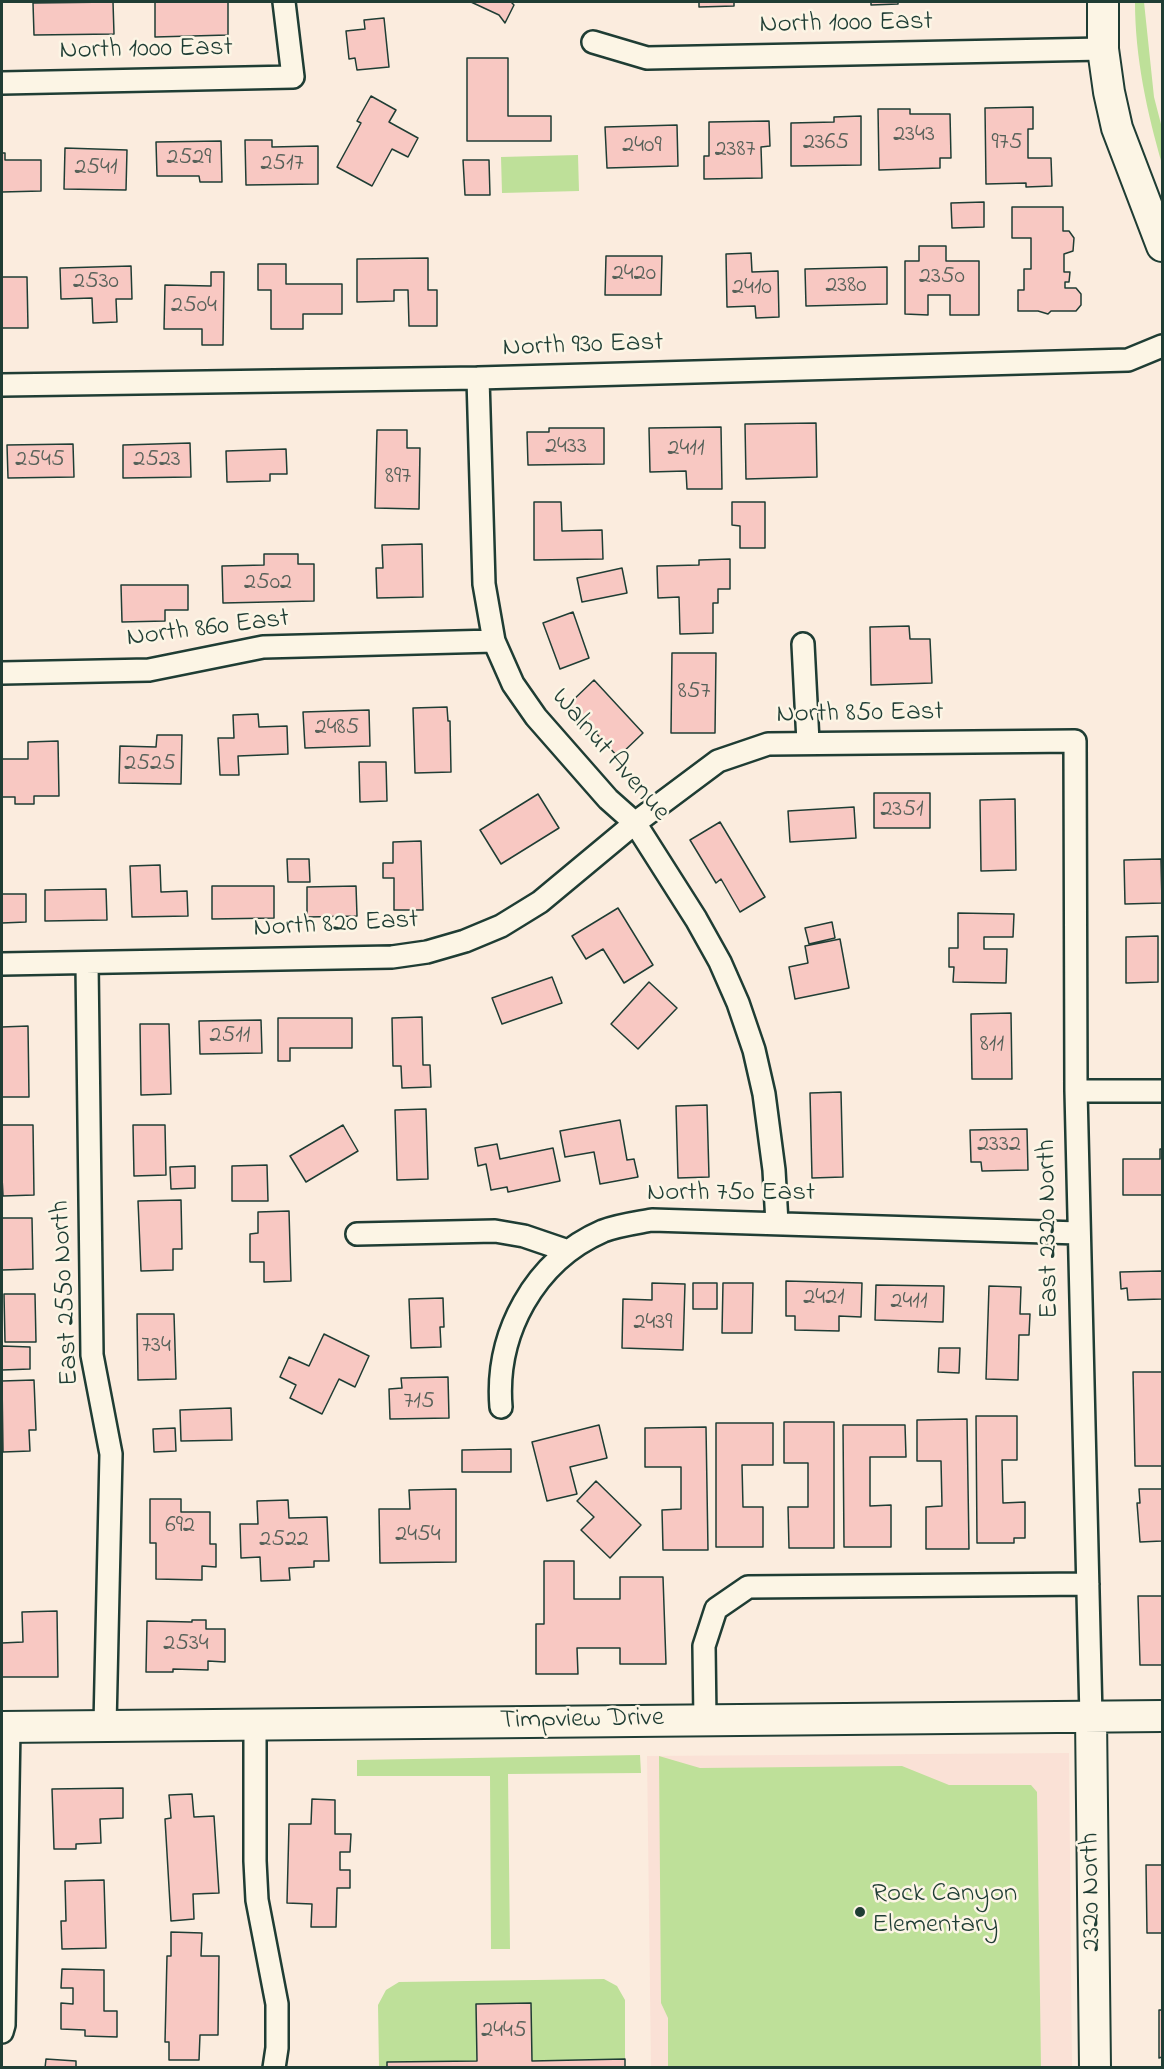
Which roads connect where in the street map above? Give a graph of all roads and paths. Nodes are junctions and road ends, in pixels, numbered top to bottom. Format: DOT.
graph roads {
  1 [pos="284,2"];
  2 [pos="1103,2"];
  3 [pos="593,42"];
  4 [pos="1103,49"];
  5 [pos="2,83"];
  6 [pos="1162,246"];
  7 [pos="1162,346"];
  8 [pos="478,378"];
  9 [pos="2,385"];
  10 [pos="494,641"];
  11 [pos="803,644"];
  12 [pos="2,673"];
  13 [pos="1075,741"];
  14 [pos="808,742"];
  15 [pos="635,823"];
  16 [pos="2,964"];
  17 [pos="87,964"];
  18 [pos="1076,1091"];
  19 [pos="1162,1091"];
  20 [pos="777,1222"];
  21 [pos="1078,1233"];
  22 [pos="357,1234"];
  23 [pos="568,1251"];
  24 [pos="501,1407"];
  25 [pos="1088,1584"];
  26 [pos="1162,1716"];
  27 [pos="1091,1717"];
  28 [pos="705,1720"];
  29 [pos="255,1724"];
  30 [pos="105,1725"];
  31 [pos="5,1727"];
  32 [pos="2,2032"];
  33 [pos="274,2067"];
  34 [pos="1095,2067"];
  1 -- 5 [label="street, North 1000 East"];
  2 -- 4 [label="street"];
  3 -- 4 [label="street, North 1000 East"];
  4 -- 6 [label="street"];
  7 -- 8 [label="street, North 930 East"];
  8 -- 9 [label="street, North 930 East"];
  8 -- 10 [label="street, Walnut Avenue"];
  10 -- 12 [label="street, North 860 East"];
  10 -- 15 [label="street, Walnut Avenue"];
  11 -- 14 [label="street"];
  13 -- 14 [label="street, North 850 East"];
  13 -- 18 [label="street, East 2320 North"];
  14 -- 15 [label="street, North 850 East"];
  15 -- 17 [label="street, North 820 East"];
  15 -- 20 [label="street, Walnut Avenue"];
  16 -- 17 [label="street, North 820 East"];
  17 -- 30 [label="street, East 2550 North"];
  18 -- 19 [label="street"];
  18 -- 21 [label="street, East 2320 North"];
  20 -- 21 [label="street, North 750 East"];
  20 -- 23 [label="street, North 750 East"];
  21 -- 25 [label="street, East 2320 North"];
  22 -- 23 [label="street"];
  23 -- 24 [label="street, North 750 East"];
  25 -- 27 [label="street, East 2320 North"];
  25 -- 28 [label="street"];
  26 -- 27 [label="street, Timpview Drive"];
  27 -- 28 [label="street, Timpview Drive"];
  27 -- 34 [label="street, 2320 North"];
  28 -- 29 [label="street, Timpview Drive"];
  29 -- 30 [label="street, Timpview Drive"];
  29 -- 33 [label="street"];
  30 -- 31 [label="street, Timpview Drive"];
  31 -- 32 [label="street"];
}
